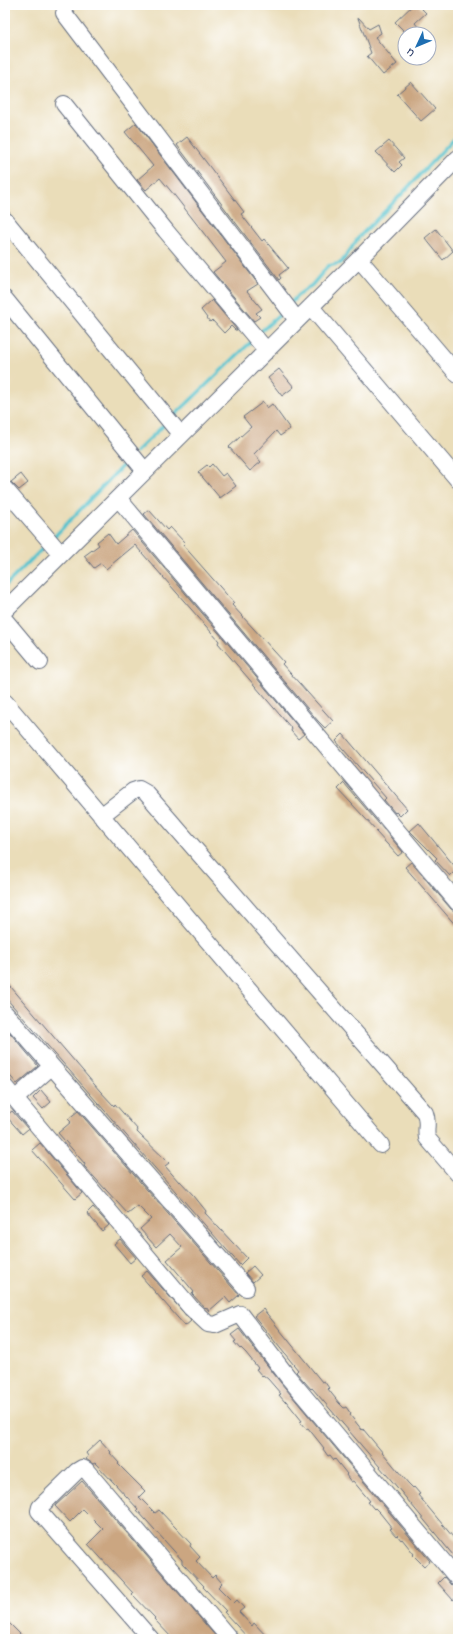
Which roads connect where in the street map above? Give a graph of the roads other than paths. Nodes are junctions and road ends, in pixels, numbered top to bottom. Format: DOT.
graph roads {
  1 [pos="64,13"];
  2 [pos="64,104"];
  3 [pos="458,158"];
  4 [pos="5,220"];
  5 [pos="359,259"];
  6 [pos="5,299"];
  7 [pos="311,307"];
  8 [pos="296,318"];
  9 [pos="264,348"];
  10 [pos="458,375"];
  11 [pos="174,425"];
  12 [pos="137,460"];
  13 [pos="458,480"];
  14 [pos="5,489"];
  15 [pos="118,498"];
  16 [pos="58,551"];
  17 [pos="7,601"];
  18 [pos="5,620"];
  19 [pos="40,662"];
  20 [pos="5,702"];
  21 [pos="102,816"];
  22 [pos="458,903"];
  23 [pos="5,1013"];
  24 [pos="51,1067"];
  25 [pos="5,1087"];
  26 [pos="15,1099"];
  27 [pos="381,1144"];
  28 [pos="458,1174"];
  29 [pos="246,1288"];
  30 [pos="458,1579"];
  31 [pos="151,1639"];
  32 [pos="230,1639"];
  1 -- 8 [label="street"];
  2 -- 9 [label="street"];
  3 -- 5 [label="street"];
  4 -- 11 [label="street"];
  5 -- 7 [label="street"];
  5 -- 10 [label="street"];
  6 -- 12 [label="street"];
  7 -- 8 [label="street"];
  7 -- 13 [label="street"];
  8 -- 9 [label="street"];
  9 -- 11 [label="street"];
  11 -- 12 [label="street"];
  12 -- 15 [label="street"];
  14 -- 16 [label="street"];
  15 -- 16 [label="street"];
  15 -- 22 [label="street"];
  16 -- 17 [label="street"];
  18 -- 19 [label="street"];
  20 -- 21 [label="street"];
  21 -- 27 [label="street"];
  21 -- 28 [label="street"];
  23 -- 24 [label="street"];
  24 -- 26 [label="street"];
  24 -- 29 [label="street"];
  25 -- 26 [label="street"];
  26 -- 30 [label="street"];
  31 -- 32 [label="street"];
}
